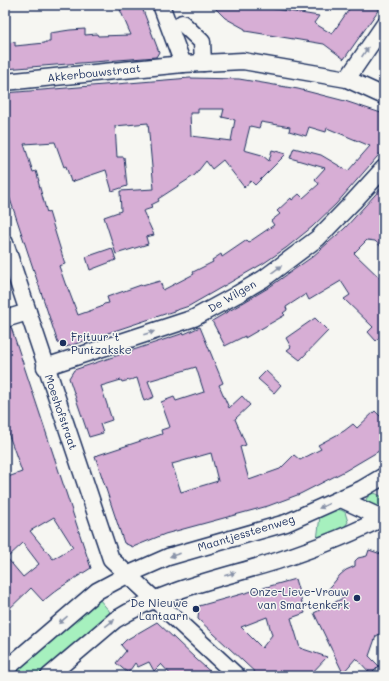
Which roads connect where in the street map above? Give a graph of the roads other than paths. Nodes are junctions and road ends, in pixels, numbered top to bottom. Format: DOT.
graph roads {
  1 [pos="161,5"];
  2 [pos="182,23"];
  3 [pos="384,25"];
  4 [pos="203,63"];
  5 [pos="183,64"];
  6 [pos="347,79"];
  7 [pos="5,82"];
  8 [pos="384,96"];
  9 [pos="384,168"];
  10 [pos="5,244"];
  11 [pos="28,312"];
  12 [pos="5,319"];
  13 [pos="45,367"];
  14 [pos="384,476"];
  15 [pos="341,499"];
  16 [pos="384,516"];
  17 [pos="127,575"];
  18 [pos="155,599"];
  19 [pos="5,670"];
  20 [pos="49,676"];
  21 [pos="238,676"];
  1 -- 5 [label="street"];
  2 -- 4 [label="street"];
  6 -- 3 [label="street, one-way"];
  4 -- 5 [label="street, Akkerbouwstraat"];
  4 -- 6 [label="street, Akkerbouwstraat"];
  5 -- 7 [label="street, Akkerbouwstraat"];
  6 -- 8 [label="street, Akkerbouwstraat"];
  13 -- 9 [label="street, De Wilgen, one-way"];
  10 -- 11 [label="street, Moeshofstraat"];
  11 -- 12 [label="street"];
  11 -- 13 [label="street, Moeshofstraat"];
  13 -- 17 [label="street, Moeshofstraat"];
  14 -- 15 [label="street, Maantjessteenweg"];
  15 -- 16 [label="street"];
  15 -- 17 [label="street, Maantjessteenweg, one-way"];
  18 -- 16 [label="street, one-way"];
  17 -- 18 [label="street"];
  17 -- 19 [label="street, Maantjessteenweg, one-way"];
  20 -- 18 [label="street, one-way"];
  18 -- 21 [label="street"];
}
